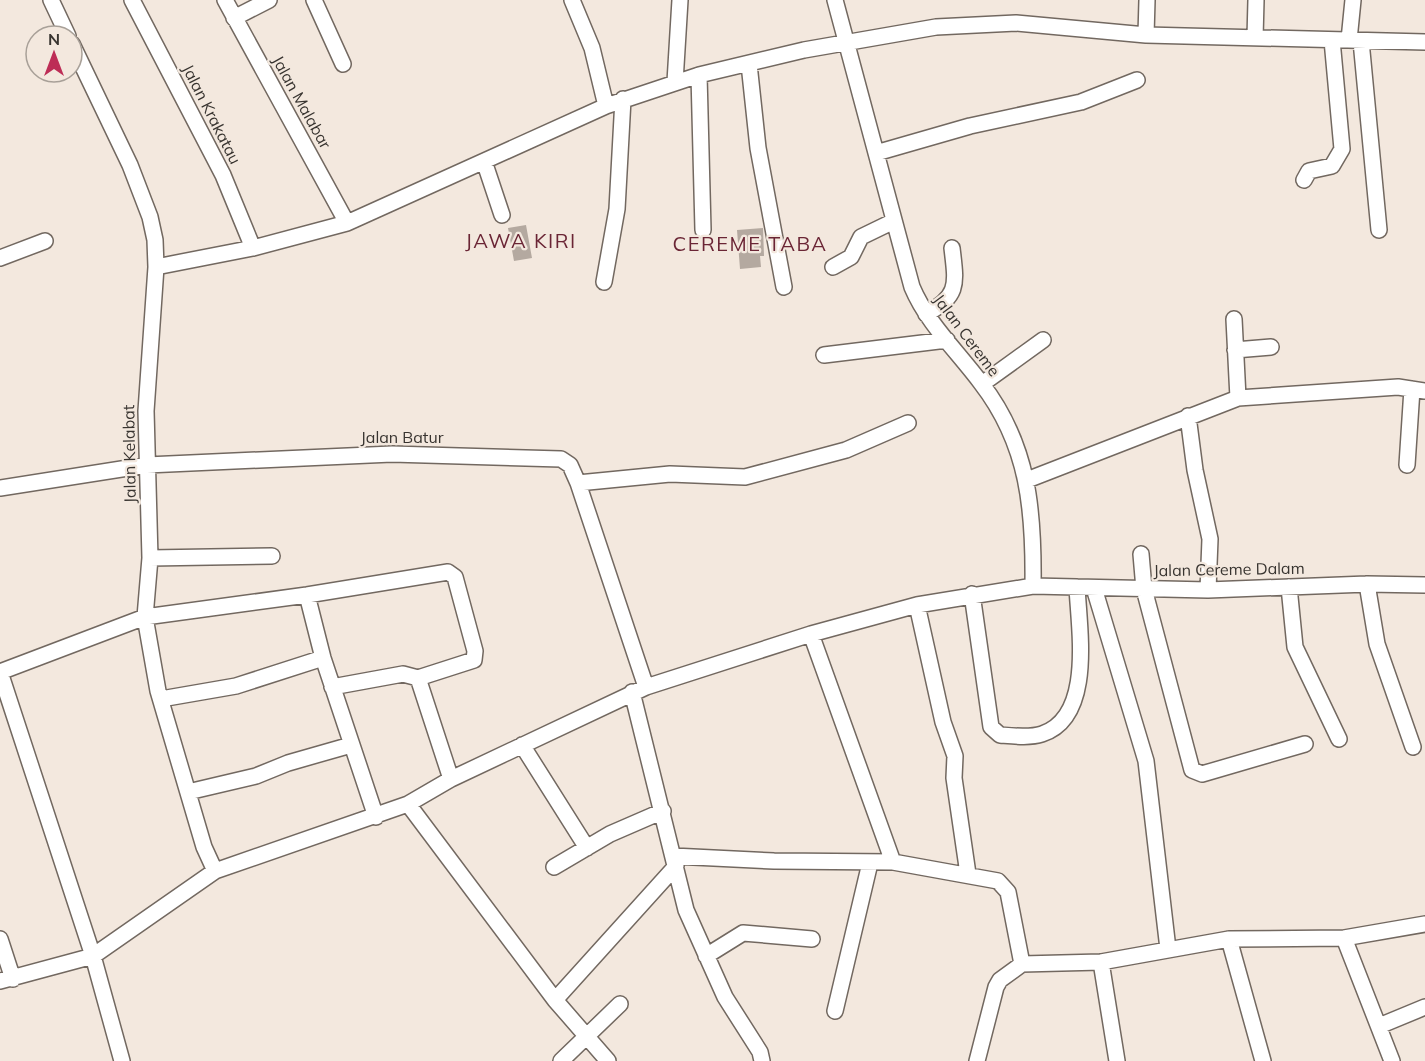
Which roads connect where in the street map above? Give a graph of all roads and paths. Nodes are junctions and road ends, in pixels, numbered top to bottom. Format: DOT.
graph roads {
  1 [pos="51,0"];
  2 [pos="132,0"];
  3 [pos="225,0"];
  4 [pos="269,0"];
  5 [pos="314,0"];
  6 [pos="572,0"];
  7 [pos="680,0"];
  8 [pos="835,0"];
  9 [pos="1147,0"];
  10 [pos="1256,0"];
  11 [pos="1353,0"];
  12 [pos="234,18"];
  13 [pos="62,24"];
  14 [pos="1146,35"];
  15 [pos="1255,38"];
  16 [pos="1332,40"];
  17 [pos="1355,40"];
  18 [pos="1425,42"];
  19 [pos="846,43"];
  20 [pos="343,64"];
  21 [pos="749,64"];
  22 [pos="84,70"];
  23 [pos="699,75"];
  24 [pos="1137,80"];
  25 [pos="675,82"];
  26 [pos="623,99"];
  27 [pos="606,106"];
  28 [pos="876,153"];
  29 [pos="484,161"];
  30 [pos="1304,180"];
  31 [pos="502,215"];
  32 [pos="894,221"];
  33 [pos="347,223"];
  34 [pos="703,230"];
  35 [pos="1379,230"];
  36 [pos="45,241"];
  37 [pos="253,248"];
  38 [pos="952,248"];
  39 [pos="0,258"];
  40 [pos="156,267"];
  41 [pos="833,267"];
  42 [pos="604,282"];
  43 [pos="784,287"];
  44 [pos="926,314"];
  45 [pos="1234,319"];
  46 [pos="947,340"];
  47 [pos="1043,340"];
  48 [pos="1271,347"];
  49 [pos="1236,350"];
  50 [pos="824,355"];
  51 [pos="982,384"];
  52 [pos="1419,390"];
  53 [pos="1238,398"];
  54 [pos="1188,416"];
  55 [pos="908,423"];
  56 [pos="147,465"];
  57 [pos="1407,465"];
  58 [pos="1027,480"];
  59 [pos="578,483"];
  60 [pos="0,488"];
  61 [pos="1140,554"];
  62 [pos="272,556"];
  63 [pos="150,558"];
  64 [pos="1367,584"];
  65 [pos="1425,585"];
  66 [pos="1034,586"];
  67 [pos="1077,587"];
  68 [pos="1288,587"];
  69 [pos="1094,588"];
  70 [pos="1144,589"];
  71 [pos="1208,590"];
  72 [pos="972,594"];
  73 [pos="307,595"];
  74 [pos="917,605"];
  75 [pos="145,617"];
  76 [pos="811,634"];
  77 [pos="323,658"];
  78 [pos="0,672"];
  79 [pos="418,678"];
  80 [pos="332,687"];
  81 [pos="639,690"];
  82 [pos="161,699"];
  83 [pos="1339,740"];
  84 [pos="1305,744"];
  85 [pos="351,745"];
  86 [pos="522,745"];
  87 [pos="1413,747"];
  88 [pos="451,780"];
  89 [pos="188,792"];
  90 [pos="408,804"];
  91 [pos="663,811"];
  92 [pos="376,817"];
  93 [pos="587,848"];
  94 [pos="674,861"];
  95 [pos="893,862"];
  96 [pos="870,863"];
  97 [pos="554,867"];
  98 [pos="215,870"];
  99 [pos="968,873"];
  100 [pos="1425,924"];
  101 [pos="1344,938"];
  102 [pos="0,939"];
  103 [pos="812,939"];
  104 [pos="1229,939"];
  105 [pos="1168,950"];
  106 [pos="93,956"];
  107 [pos="706,956"];
  108 [pos="1101,962"];
  109 [pos="1022,964"];
  110 [pos="7,980"];
  111 [pos="555,1000"];
  112 [pos="620,1004"];
  113 [pos="1425,1007"];
  114 [pos="835,1011"];
  115 [pos="1379,1026"];
  116 [pos="588,1038"];
  117 [pos="122,1061"];
  118 [pos="561,1061"];
  119 [pos="608,1061"];
  120 [pos="762,1061"];
  121 [pos="977,1061"];
  122 [pos="1117,1061"];
  123 [pos="1263,1061"];
  124 [pos="1392,1061"];
  1 -- 13 [label="street"];
  2 -- 37 [label="street, Jalan Krakatau"];
  3 -- 12 [label="street, Jalan Malabar"];
  4 -- 12 [label="street"];
  5 -- 20 [label="street"];
  6 -- 27 [label="street"];
  7 -- 25 [label="street"];
  8 -- 19 [label="street, Jalan Cereme"];
  9 -- 14 [label="street"];
  10 -- 15 [label="street"];
  11 -- 17 [label="street"];
  12 -- 33 [label="street, Jalan Malabar"];
  14 -- 15 [label="street"];
  14 -- 19 [label="street"];
  15 -- 16 [label="street"];
  16 -- 17 [label="street"];
  16 -- 30 [label="street"];
  17 -- 18 [label="street"];
  17 -- 35 [label="street"];
  19 -- 21 [label="street"];
  19 -- 28 [label="street, Jalan Cereme"];
  21 -- 23 [label="street"];
  21 -- 43 [label="street"];
  22 -- 40 [label="street, Jalan Kelabat"];
  23 -- 25 [label="street"];
  23 -- 34 [label="street"];
  24 -- 28 [label="street"];
  25 -- 26 [label="street"];
  26 -- 27 [label="street"];
  26 -- 42 [label="street"];
  27 -- 29 [label="street"];
  28 -- 32 [label="street, Jalan Cereme"];
  29 -- 31 [label="street"];
  29 -- 33 [label="street"];
  32 -- 41 [label="street"];
  32 -- 44 [label="street, Jalan Cereme"];
  33 -- 37 [label="street"];
  36 -- 39 [label="street"];
  37 -- 40 [label="street"];
  38 -- 44 [label="street"];
  40 -- 56 [label="street, Jalan Kelabat"];
  44 -- 46 [label="street, Jalan Cereme"];
  45 -- 49 [label="street"];
  46 -- 50 [label="street"];
  46 -- 51 [label="street, Jalan Cereme"];
  47 -- 51 [label="street"];
  48 -- 49 [label="street"];
  49 -- 53 [label="street"];
  51 -- 58 [label="street, Jalan Cereme"];
  52 -- 53 [label="street"];
  52 -- 57 [label="street"];
  53 -- 54 [label="street"];
  54 -- 58 [label="street"];
  54 -- 71 [label="street"];
  55 -- 59 [label="street"];
  56 -- 59 [label="street, Jalan Batur"];
  56 -- 60 [label="street, Jalan Batur"];
  56 -- 63 [label="street, Jalan Kelabat"];
  58 -- 66 [label="street, Jalan Cereme"];
  59 -- 81 [label="street, Jalan Batur"];
  61 -- 70 [label="street"];
  62 -- 63 [label="street"];
  63 -- 75 [label="street, Jalan Kelabat"];
  64 -- 65 [label="street, Jalan Cereme Dalam"];
  64 -- 68 [label="street, Jalan Cereme Dalam"];
  64 -- 87 [label="street"];
  66 -- 67 [label="street, Jalan Cereme Dalam"];
  66 -- 72 [label="street, Jalan Cereme Dalam"];
  67 -- 69 [label="street, Jalan Cereme Dalam"];
  67 -- 72 [label="street"];
  68 -- 71 [label="street, Jalan Cereme Dalam"];
  68 -- 83 [label="street"];
  69 -- 70 [label="street, Jalan Cereme Dalam"];
  69 -- 105 [label="street"];
  70 -- 71 [label="street, Jalan Cereme Dalam"];
  70 -- 84 [label="street"];
  72 -- 74 [label="street, Jalan Cereme Dalam"];
  73 -- 75 [label="street"];
  73 -- 77 [label="street"];
  73 -- 79 [label="street"];
  74 -- 76 [label="street, Jalan Cereme Dalam"];
  74 -- 99 [label="street"];
  75 -- 78 [label="street"];
  75 -- 82 [label="street, Jalan Kelabat"];
  76 -- 81 [label="street, Jalan Cereme Dalam"];
  76 -- 95 [label="street"];
  77 -- 80 [label="street"];
  77 -- 82 [label="street"];
  78 -- 106 [label="street"];
  79 -- 80 [label="street"];
  79 -- 88 [label="street"];
  80 -- 85 [label="street"];
  81 -- 86 [label="street, Jalan Cereme Dalam"];
  81 -- 91 [label="street, Jalan Batur"];
  82 -- 89 [label="street, Jalan Kelabat"];
  85 -- 89 [label="street"];
  85 -- 92 [label="street"];
  86 -- 88 [label="street, Jalan Cereme Dalam"];
  86 -- 93 [label="street"];
  88 -- 90 [label="street, Jalan Cereme Dalam"];
  89 -- 98 [label="street, Jalan Kelabat"];
  90 -- 92 [label="street, Jalan Cereme Dalam"];
  90 -- 111 [label="street"];
  91 -- 93 [label="street"];
  91 -- 94 [label="street, Jalan Batur"];
  92 -- 98 [label="street, Jalan Cereme Dalam"];
  93 -- 97 [label="street"];
  94 -- 96 [label="street"];
  94 -- 107 [label="street, Jalan Batur"];
  94 -- 111 [label="street"];
  95 -- 96 [label="street"];
  95 -- 99 [label="street"];
  96 -- 114 [label="street"];
  98 -- 106 [label="street, Jalan Cereme Dalam"];
  99 -- 109 [label="street"];
  100 -- 101 [label="street"];
  101 -- 104 [label="street"];
  101 -- 115 [label="street"];
  102 -- 110 [label="street"];
  103 -- 107 [label="street"];
  104 -- 105 [label="street"];
  104 -- 123 [label="street"];
  105 -- 108 [label="street"];
  106 -- 110 [label="street, Jalan Cereme Dalam"];
  106 -- 117 [label="street"];
  107 -- 120 [label="street, Jalan Batur"];
  108 -- 109 [label="street"];
  108 -- 122 [label="street"];
  109 -- 121 [label="street"];
  111 -- 116 [label="street"];
  112 -- 116 [label="street"];
  113 -- 115 [label="street"];
  115 -- 124 [label="street"];
  116 -- 118 [label="street"];
  116 -- 119 [label="street"];
}
